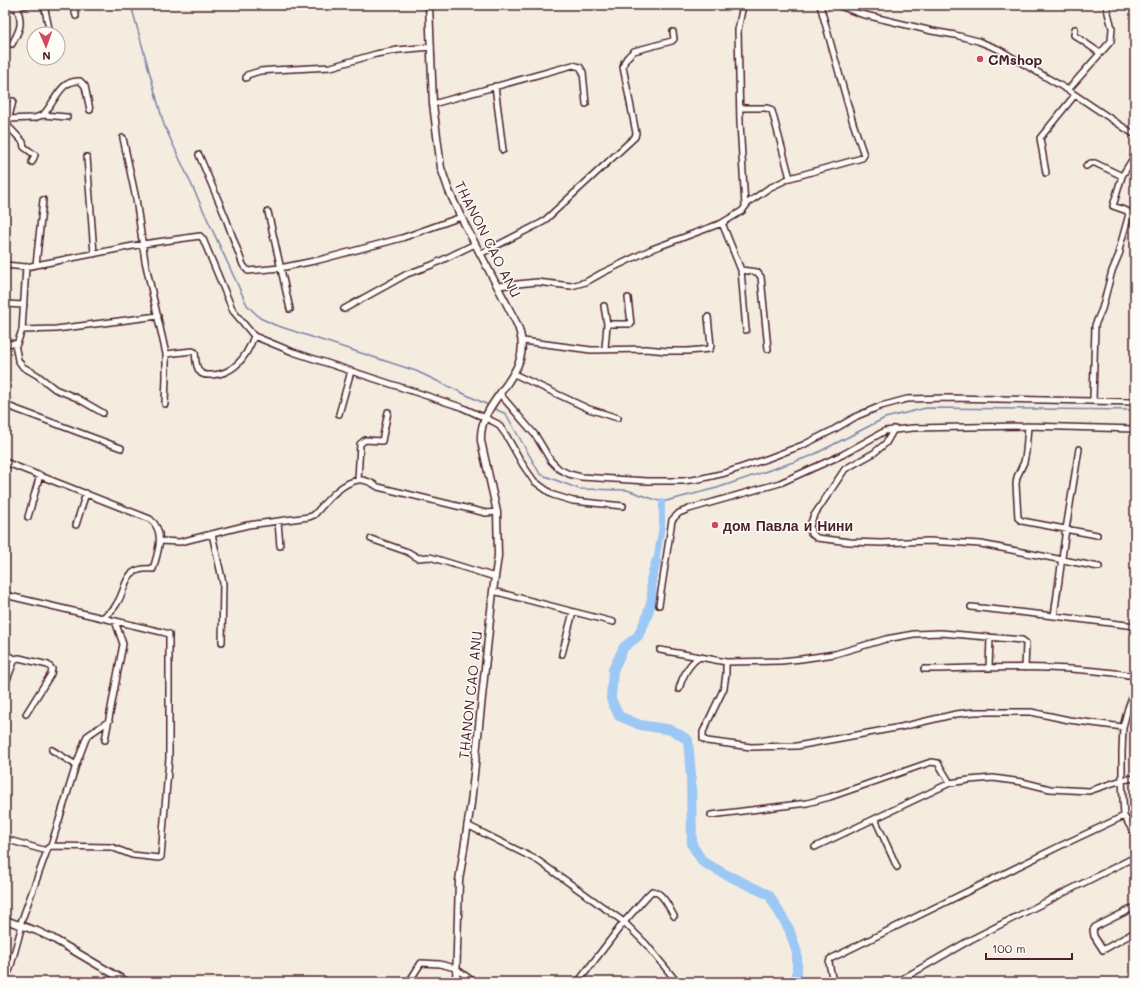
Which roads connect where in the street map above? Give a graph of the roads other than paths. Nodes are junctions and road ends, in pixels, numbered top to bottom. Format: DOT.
graph roads {
  1 [pos="6,5"];
  2 [pos="27,5"];
  3 [pos="44,5"];
  4 [pos="73,5"];
  5 [pos="429,5"];
  6 [pos="744,5"];
  7 [pos="820,5"];
  8 [pos="837,5"];
  9 [pos="1106,5"];
  10 [pos="16,7"];
  11 [pos="76,16"];
  12 [pos="48,26"];
  13 [pos="1075,29"];
  14 [pos="673,32"];
  15 [pos="12,44"];
  16 [pos="430,47"];
  17 [pos="1100,53"];
  18 [pos="246,78"];
  19 [pos="495,86"];
  20 [pos="1068,90"];
  21 [pos="1075,95"];
  22 [pos="13,101"];
  23 [pos="433,104"];
  24 [pos="586,104"];
  25 [pos="740,108"];
  26 [pos="90,110"];
  27 [pos="43,115"];
  28 [pos="67,117"];
  29 [pos="6,119"];
  30 [pos="1135,135"];
  31 [pos="123,138"];
  32 [pos="503,150"];
  33 [pos="199,155"];
  34 [pos="1135,155"];
  35 [pos="87,157"];
  36 [pos="32,162"];
  37 [pos="1086,166"];
  38 [pos="1046,173"];
  39 [pos="1122,176"];
  40 [pos="790,178"];
  41 [pos="43,200"];
  42 [pos="745,206"];
  43 [pos="268,212"];
  44 [pos="461,217"];
  45 [pos="722,223"];
  46 [pos="143,244"];
  47 [pos="475,244"];
  48 [pos="94,254"];
  49 [pos="480,254"];
  50 [pos="5,265"];
  51 [pos="36,265"];
  52 [pos="26,266"];
  53 [pos="280,268"];
  54 [pos="741,270"];
  55 [pos="498,286"];
  56 [pos="628,298"];
  57 [pos="5,304"];
  58 [pos="24,305"];
  59 [pos="604,306"];
  60 [pos="290,309"];
  61 [pos="344,309"];
  62 [pos="158,316"];
  63 [pos="708,317"];
  64 [pos="607,324"];
  65 [pos="22,330"];
  66 [pos="746,330"];
  67 [pos="254,336"];
  68 [pos="522,341"];
  69 [pos="5,343"];
  70 [pos="15,344"];
  71 [pos="605,349"];
  72 [pos="768,349"];
  73 [pos="166,354"];
  74 [pos="351,371"];
  75 [pos="514,374"];
  76 [pos="500,394"];
  77 [pos="1093,401"];
  78 [pos="1135,402"];
  79 [pos="165,404"];
  80 [pos="5,405"];
  81 [pos="388,412"];
  82 [pos="103,413"];
  83 [pos="339,414"];
  84 [pos="486,415"];
  85 [pos="618,418"];
  86 [pos="1028,426"];
  87 [pos="1135,428"];
  88 [pos="894,429"];
  89 [pos="121,448"];
  90 [pos="1079,449"];
  91 [pos="5,462"];
  92 [pos="40,475"];
  93 [pos="358,480"];
  94 [pos="86,493"];
  95 [pos="623,506"];
  96 [pos="497,512"];
  97 [pos="28,518"];
  98 [pos="278,522"];
  99 [pos="76,525"];
  100 [pos="1066,529"];
  101 [pos="212,534"];
  102 [pos="1097,535"];
  103 [pos="371,539"];
  104 [pos="160,542"];
  105 [pos="280,546"];
  106 [pos="1061,560"];
  107 [pos="1099,567"];
  108 [pos="494,577"];
  109 [pos="493,591"];
  110 [pos="5,595"];
  111 [pos="659,605"];
  112 [pos="971,607"];
  113 [pos="573,612"];
  114 [pos="1054,616"];
  115 [pos="102,618"];
  116 [pos="115,621"];
  117 [pos="614,622"];
  118 [pos="1135,626"];
  119 [pos="990,637"];
  120 [pos="222,642"];
  121 [pos="660,650"];
  122 [pos="5,654"];
  123 [pos="562,654"];
  124 [pos="700,657"];
  125 [pos="15,659"];
  126 [pos="726,662"];
  127 [pos="924,668"];
  128 [pos="989,668"];
  129 [pos="1025,668"];
  130 [pos="1135,676"];
  131 [pos="5,685"];
  132 [pos="679,689"];
  133 [pos="1135,689"];
  134 [pos="26,714"];
  135 [pos="108,721"];
  136 [pos="1123,727"];
  137 [pos="105,740"];
  138 [pos="52,750"];
  139 [pos="76,765"];
  140 [pos="1135,778"];
  141 [pos="1122,780"];
  142 [pos="950,783"];
  143 [pos="711,815"];
  144 [pos="1124,816"];
  145 [pos="875,819"];
  146 [pos="467,825"];
  147 [pos="1135,835"];
  148 [pos="5,840"];
  149 [pos="51,846"];
  150 [pos="816,847"];
  151 [pos="47,851"];
  152 [pos="1135,857"];
  153 [pos="897,867"];
  154 [pos="1135,907"];
  155 [pos="674,916"];
  156 [pos="5,920"];
  157 [pos="624,922"];
  158 [pos="21,925"];
  159 [pos="1135,932"];
  160 [pos="455,968"];
  161 [pos="5,978"];
  162 [pos="127,982"];
  163 [pos="409,982"];
  164 [pos="456,982"];
  165 [pos="474,982"];
  166 [pos="578,982"];
  167 [pos="678,982"];
  168 [pos="833,982"];
  169 [pos="897,982"];
  1 -- 10 [label="street"];
  2 -- 10 [label="street"];
  3 -- 12 [label="street"];
  4 -- 11 [label="street"];
  5 -- 16 [label="street, THANON CAO ANU"];
  6 -- 25 [label="street"];
  7 -- 40 [label="street"];
  8 -- 20 [label="street"];
  9 -- 17 [label="street"];
  10 -- 15 [label="street"];
  13 -- 17 [label="street"];
  14 -- 49 [label="street"];
  16 -- 18 [label="street"];
  16 -- 23 [label="street, THANON CAO ANU"];
  17 -- 20 [label="street"];
  19 -- 23 [label="street"];
  19 -- 24 [label="street"];
  19 -- 32 [label="street"];
  20 -- 21 [label="street"];
  21 -- 30 [label="street"];
  21 -- 38 [label="street"];
  22 -- 29 [label="street"];
  23 -- 44 [label="street, THANON CAO ANU"];
  25 -- 40 [label="street"];
  25 -- 42 [label="street"];
  26 -- 27 [label="street"];
  27 -- 28 [label="street"];
  27 -- 29 [label="street"];
  29 -- 36 [label="street"];
  31 -- 46 [label="street"];
  33 -- 53 [label="street"];
  34 -- 39 [label="street"];
  35 -- 48 [label="street"];
  37 -- 39 [label="street"];
  39 -- 77 [label="street"];
  40 -- 42 [label="street"];
  41 -- 51 [label="street"];
  42 -- 45 [label="street"];
  43 -- 53 [label="street"];
  44 -- 47 [label="street, THANON CAO ANU"];
  44 -- 53 [label="street"];
  45 -- 54 [label="street"];
  45 -- 55 [label="street"];
  46 -- 48 [label="street"];
  46 -- 62 [label="street"];
  46 -- 67 [label="street"];
  47 -- 49 [label="street, THANON CAO ANU"];
  47 -- 61 [label="street"];
  48 -- 51 [label="street"];
  49 -- 55 [label="street, THANON CAO ANU"];
  50 -- 52 [label="street"];
  51 -- 52 [label="street"];
  52 -- 58 [label="street"];
  53 -- 60 [label="street"];
  54 -- 66 [label="street"];
  54 -- 72 [label="street"];
  55 -- 68 [label="street, THANON CAO ANU"];
  56 -- 64 [label="street"];
  57 -- 58 [label="street"];
  58 -- 65 [label="street"];
  59 -- 64 [label="street"];
  62 -- 65 [label="street"];
  62 -- 73 [label="street"];
  63 -- 71 [label="street"];
  64 -- 71 [label="street"];
  65 -- 70 [label="street"];
  67 -- 73 [label="street"];
  67 -- 74 [label="street"];
  68 -- 71 [label="street"];
  68 -- 75 [label="street, THANON CAO ANU"];
  69 -- 70 [label="street"];
  70 -- 82 [label="street"];
  73 -- 79 [label="street"];
  74 -- 83 [label="street"];
  74 -- 84 [label="street"];
  75 -- 76 [label="street, THANON CAO ANU"];
  75 -- 85 [label="street"];
  76 -- 77 [label="street"];
  76 -- 84 [label="street, THANON CAO ANU"];
  77 -- 78 [label="street"];
  80 -- 89 [label="street"];
  81 -- 93 [label="street"];
  84 -- 95 [label="street"];
  84 -- 96 [label="street, THANON CAO ANU"];
  86 -- 87 [label="street"];
  86 -- 88 [label="street"];
  86 -- 100 [label="street"];
  88 -- 106 [label="street"];
  88 -- 111 [label="street"];
  90 -- 100 [label="street"];
  91 -- 92 [label="street"];
  92 -- 94 [label="street"];
  92 -- 97 [label="street"];
  93 -- 96 [label="street"];
  93 -- 98 [label="street"];
  94 -- 99 [label="street"];
  94 -- 104 [label="street"];
  96 -- 108 [label="street, THANON CAO ANU"];
  98 -- 101 [label="street"];
  98 -- 105 [label="street"];
  100 -- 102 [label="street"];
  100 -- 106 [label="street"];
  101 -- 104 [label="street"];
  101 -- 120 [label="street"];
  103 -- 108 [label="street"];
  104 -- 115 [label="street"];
  106 -- 107 [label="street"];
  106 -- 114 [label="street"];
  108 -- 109 [label="street, THANON CAO ANU"];
  109 -- 113 [label="street"];
  109 -- 146 [label="street, THANON CAO ANU"];
  110 -- 115 [label="street"];
  112 -- 114 [label="street"];
  113 -- 117 [label="street"];
  113 -- 123 [label="street"];
  114 -- 118 [label="street"];
  115 -- 116 [label="street"];
  116 -- 135 [label="street"];
  116 -- 149 [label="street"];
  119 -- 126 [label="street"];
  119 -- 128 [label="street"];
  119 -- 129 [label="street"];
  121 -- 124 [label="street"];
  122 -- 125 [label="street"];
  124 -- 126 [label="street"];
  124 -- 132 [label="street"];
  125 -- 131 [label="street"];
  125 -- 134 [label="street"];
  126 -- 136 [label="street"];
  127 -- 128 [label="street"];
  128 -- 129 [label="street"];
  129 -- 130 [label="street"];
  133 -- 136 [label="street"];
  135 -- 137 [label="street"];
  135 -- 139 [label="street"];
  136 -- 141 [label="street"];
  138 -- 139 [label="street"];
  139 -- 149 [label="street"];
  140 -- 141 [label="street"];
  141 -- 142 [label="street"];
  141 -- 144 [label="street"];
  142 -- 143 [label="street"];
  142 -- 145 [label="street"];
  144 -- 147 [label="street"];
  144 -- 168 [label="street"];
  145 -- 150 [label="street"];
  145 -- 153 [label="street"];
  146 -- 157 [label="street"];
  146 -- 160 [label="street, THANON CAO ANU"];
  148 -- 151 [label="street"];
  149 -- 151 [label="street"];
  151 -- 158 [label="street"];
  152 -- 169 [label="street"];
  154 -- 159 [label="street"];
  155 -- 157 [label="street"];
  156 -- 158 [label="street"];
  157 -- 166 [label="street"];
  157 -- 167 [label="street"];
  158 -- 161 [label="street"];
  158 -- 162 [label="street"];
  160 -- 163 [label="street"];
  160 -- 164 [label="street, THANON CAO ANU"];
  160 -- 165 [label="street"];
}
